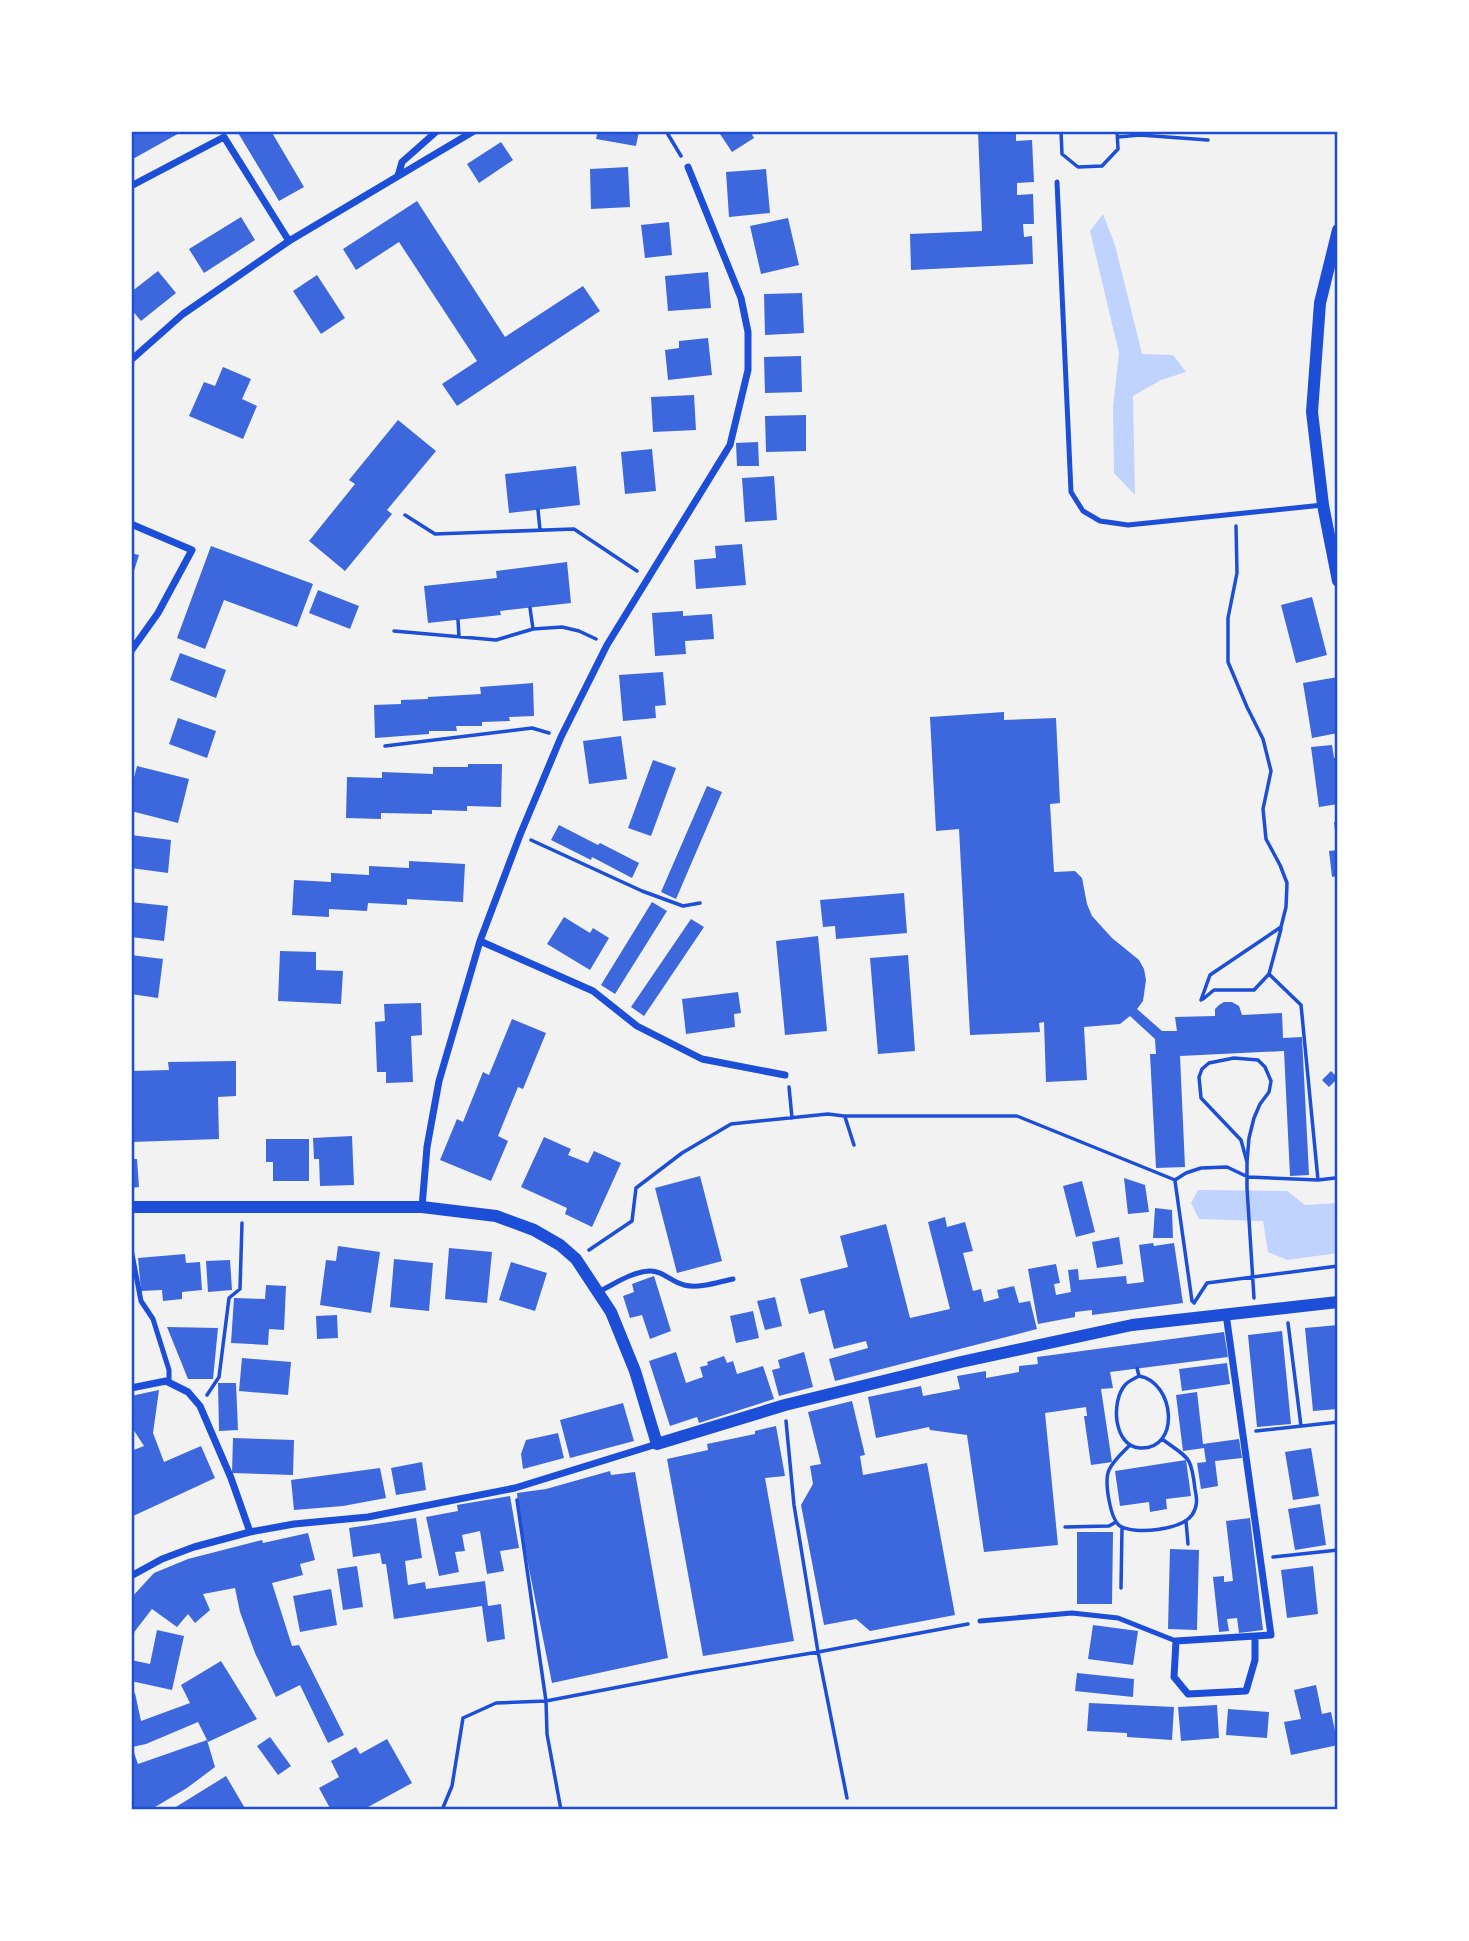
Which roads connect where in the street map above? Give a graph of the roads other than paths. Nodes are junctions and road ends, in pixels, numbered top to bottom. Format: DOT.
graph roads {
  1 [pos="438,131"];
  2 [pos="474,131"];
  3 [pos="688,167"];
  4 [pos="398,177"];
  5 [pos="1057,182"];
  6 [pos="131,186"];
  7 [pos="1338,230"];
  8 [pos="289,241"];
  9 [pos="131,360"];
  10 [pos="1323,505"];
  11 [pos="131,524"];
  12 [pos="1338,581"];
  13 [pos="131,651"];
  14 [pos="480,941"];
  15 [pos="785,1075"];
  16 [pos="422,1206"];
  17 [pos="131,1207"];
  18 [pos="131,1249"];
  19 [pos="733,1279"];
  20 [pos="598,1292"];
  21 [pos="1338,1302"];
  22 [pos="1226,1314"];
  23 [pos="169,1382"];
  24 [pos="131,1388"];
  25 [pos="657,1444"];
  26 [pos="250,1532"];
  27 [pos="131,1576"];
  28 [pos="980,1621"];
  29 [pos="1255,1636"];
  30 [pos="1176,1641"];
  1 -- 4 [label="street"];
  2 -- 4 [label="street"];
  3 -- 14 [label="street"];
  4 -- 8 [label="street"];
  5 -- 10 [label="lane"];
  6 -- 8 [label="street"];
  7 -- 10 [label="street"];
  8 -- 9 [label="street"];
  10 -- 12 [label="street"];
  11 -- 13 [label="street"];
  14 -- 15 [label="street"];
  14 -- 16 [label="street"];
  16 -- 17 [label="street"];
  16 -- 20 [label="street"];
  18 -- 23 [label="lane"];
  19 -- 20 [label="lane"];
  20 -- 25 [label="street"];
  21 -- 22 [label="street"];
  22 -- 25 [label="street"];
  22 -- 29 [label="street"];
  23 -- 24 [label="street"];
  23 -- 26 [label="street"];
  25 -- 26 [label="street"];
  26 -- 27 [label="street"];
  28 -- 30 [label="lane"];
  29 -- 30 [label="street"];
  29 -- 30 [label="street"];
}
